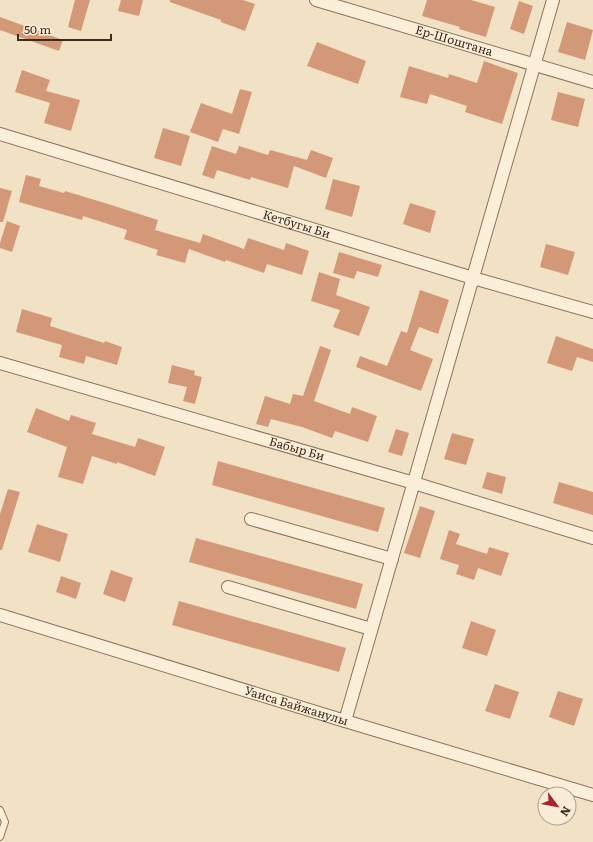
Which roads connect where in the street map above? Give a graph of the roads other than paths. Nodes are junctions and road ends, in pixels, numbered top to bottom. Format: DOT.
graph roads {
  1 [pos="316,0"];
  2 [pos="553,0"];
  3 [pos="534,64"];
  4 [pos="593,82"];
  5 [pos="0,134"];
  6 [pos="473,278"];
  7 [pos="593,312"];
  8 [pos="0,363"];
  9 [pos="414,483"];
  10 [pos="251,519"];
  11 [pos="593,538"];
  12 [pos="392,559"];
  13 [pos="228,587"];
  14 [pos="0,615"];
  15 [pos="371,628"];
  16 [pos="344,721"];
  17 [pos="593,795"];
  18 [pos="0,810"];
  19 [pos="0,837"];
  1 -- 3 [label="street, Ер-Шоштана"];
  2 -- 3 [label="street"];
  3 -- 4 [label="street, Ер-Шоштана"];
  3 -- 6 [label="street"];
  5 -- 6 [label="street, Кетбугы Би"];
  6 -- 7 [label="street, Кетбугы Би"];
  6 -- 9 [label="street"];
  8 -- 9 [label="street, Бабыр Би"];
  9 -- 11 [label="street, Бабыр Би"];
  9 -- 12 [label="street"];
  10 -- 12 [label="street"];
  12 -- 15 [label="street"];
  13 -- 15 [label="street"];
  14 -- 16 [label="street, Уаиса Байжанулы"];
  15 -- 16 [label="street"];
  16 -- 17 [label="street, Уаиса Байжанулы"];
  18 -- 19 [label="lane"];
}
